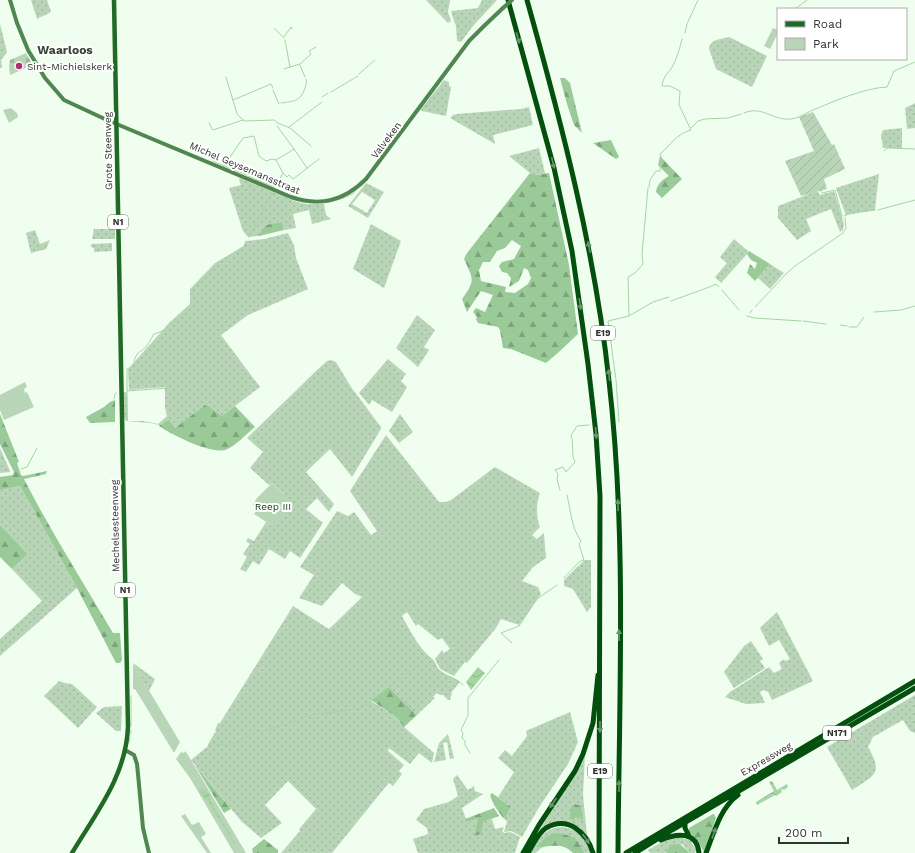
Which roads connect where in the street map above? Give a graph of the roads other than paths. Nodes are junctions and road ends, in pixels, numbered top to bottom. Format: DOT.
graph roads {
  1 [pos="10,0"];
  2 [pos="114,0"];
  3 [pos="508,0"];
  4 [pos="512,0"];
  5 [pos="527,0"];
  6 [pos="116,124"];
  7 [pos="366,179"];
  8 [pos="120,302"];
  9 [pos="915,681"];
  10 [pos="915,688"];
  11 [pos="598,689"];
  12 [pos="125,752"];
  13 [pos="748,786"];
  14 [pos="709,803"];
  15 [pos="716,804"];
  16 [pos="722,813"];
  17 [pos="685,820"];
  18 [pos="688,836"];
  19 [pos="644,848"];
  20 [pos="72,853"];
  21 [pos="149,853"];
  22 [pos="523,853"];
  23 [pos="528,853"];
  24 [pos="593,853"];
  25 [pos="599,853"];
  26 [pos="618,853"];
  27 [pos="626,853"];
  28 [pos="636,853"];
  29 [pos="699,853"];
  30 [pos="706,853"];
  1 -- 6 [label="street, Michel Geysemansstraat"];
  2 -- 6 [label="main road, Grote Steenweg / N1"];
  3 -- 11 [label="highway, E19, one-way"];
  4 -- 7 [label="street, Valveken, bridge"];
  26 -- 5 [label="highway, E19, one-way"];
  6 -- 7 [label="street, Michel Geysemansstraat"];
  6 -- 8 [label="main road, Grote Steenweg / N1"];
  8 -- 12 [label="main road, Mechelsesteenweg / N1"];
  9 -- 14 [label="highway, Expressweg / N171"];
  10 -- 13 [label="highway, Expressweg / N171"];
  11 -- 22 [label="highway, one-way"];
  11 -- 25 [label="highway, E19, one-way"];
  12 -- 20 [label="main road, N1"];
  12 -- 21 [label="street"];
  13 -- 15 [label="highway, Expressweg / N171"];
  13 -- 16 [label="highway"];
  14 -- 15 [label="highway"];
  14 -- 17 [label="highway, Expressweg / N171"];
  15 -- 16 [label="highway"];
  15 -- 17 [label="highway, Expressweg / N171"];
  30 -- 16 [label="highway, one-way"];
  17 -- 18 [label="highway"];
  17 -- 19 [label="highway, Expressweg / N171"];
  17 -- 27 [label="highway, Expressweg / N171"];
  18 -- 19 [label="highway"];
  18 -- 29 [label="highway"];
  19 -- 28 [label="highway, Expressweg / N171"];
  23 -- 24 [label="highway, one-way"];
}
